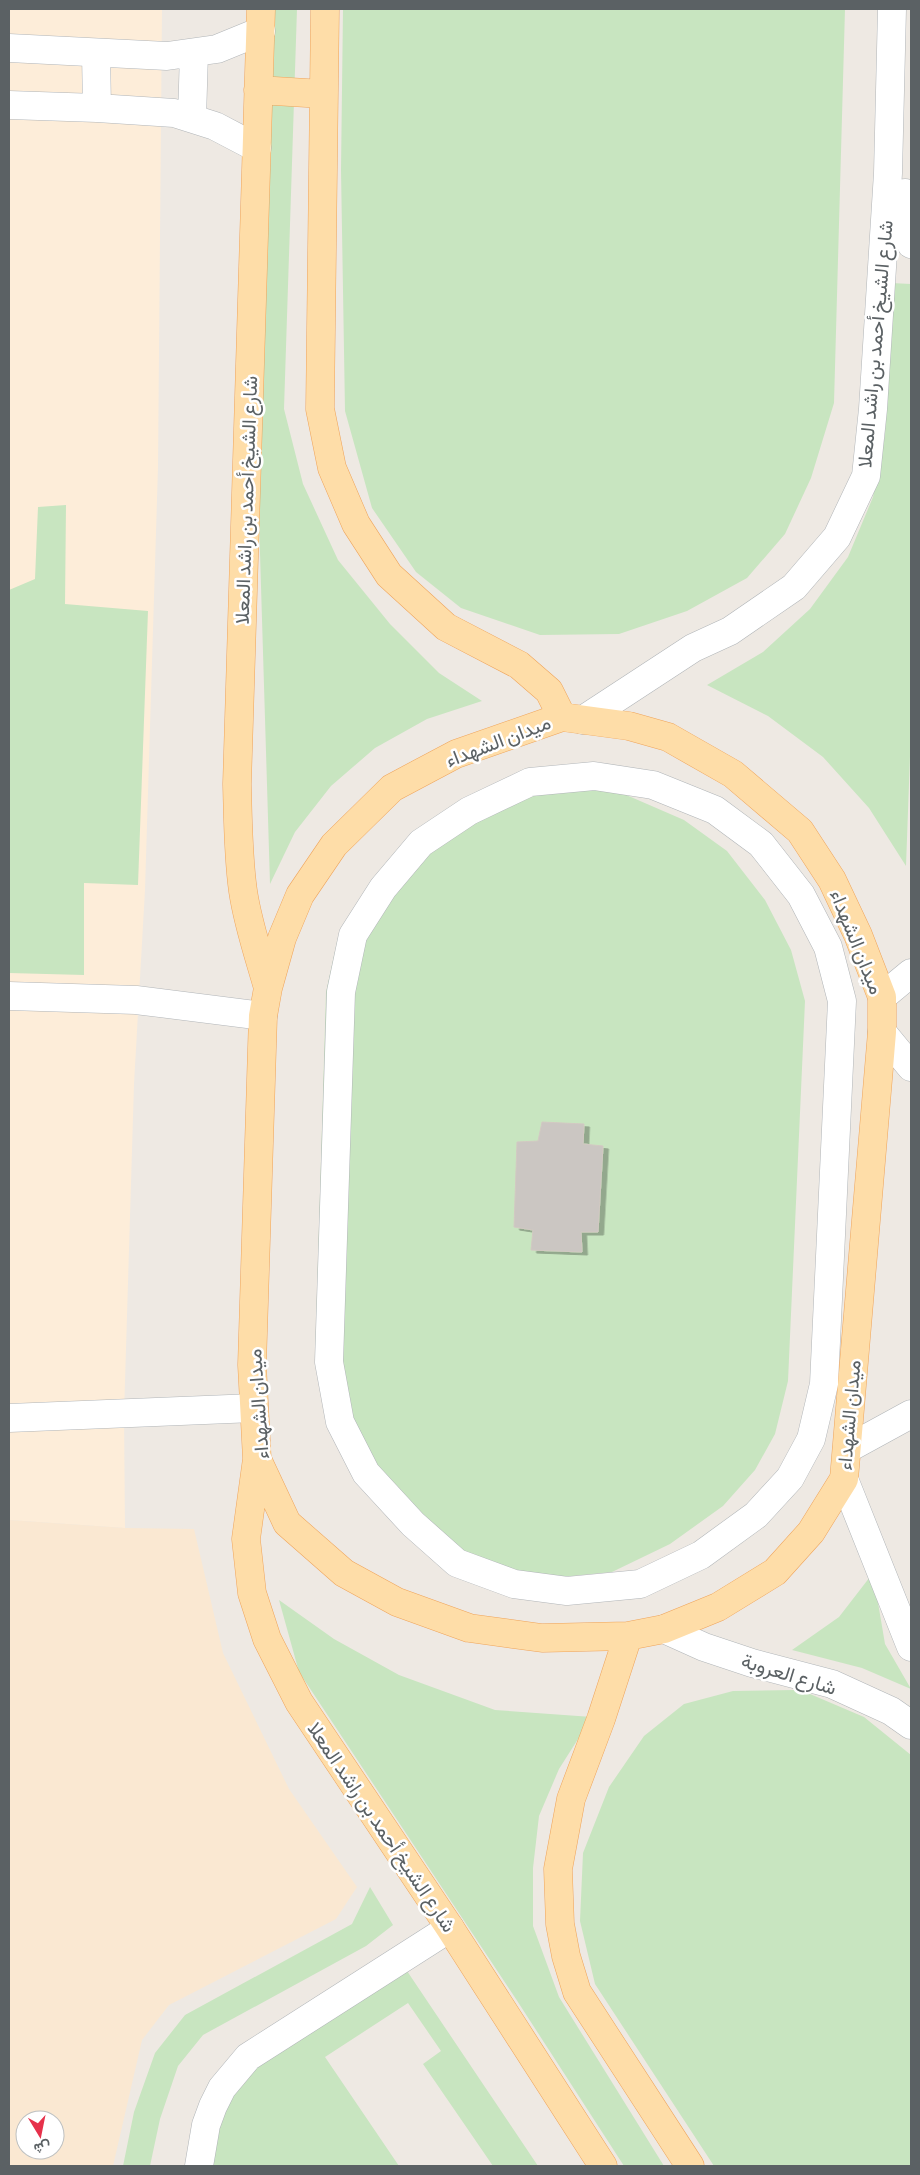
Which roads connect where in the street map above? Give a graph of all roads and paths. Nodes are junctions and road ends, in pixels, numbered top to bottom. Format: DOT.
graph roads {
  1 [pos="325,9"];
  2 [pos="892,9"];
  3 [pos="904,9"];
  4 [pos="261,20"];
  5 [pos="9,48"];
  6 [pos="96,52"];
  7 [pos="194,53"];
  8 [pos="258,90"];
  9 [pos="323,94"];
  10 [pos="9,105"];
  11 [pos="97,108"];
  12 [pos="192,118"];
  13 [pos="257,148"];
  14 [pos="911,244"];
  15 [pos="573,719"];
  16 [pos="911,973"];
  17 [pos="268,988"];
  18 [pos="9,996"];
  19 [pos="882,997"];
  20 [pos="263,1016"];
  21 [pos="882,1032"];
  22 [pos="911,1067"];
  23 [pos="838,1105"];
  24 [pos="254,1408"];
  25 [pos="911,1414"];
  26 [pos="9,1418"];
  27 [pos="847,1448"];
  28 [pos="257,1459"];
  29 [pos="844,1479"];
  30 [pos="664,1629"];
  31 [pos="628,1636"];
  32 [pos="911,1647"];
  33 [pos="911,1725"];
  34 [pos="450,1928"];
  35 [pos="199,2166"];
  36 [pos="604,2166"];
  37 [pos="690,2166"];
  1 -- 9 [label="main road"];
  2 -- 15 [label="street, شارع الشيخ أحمد بن راشد المعلا"];
  3 -- 14 [label="street"];
  4 -- 7 [label="street"];
  4 -- 8 [label="main road, شارع الشيخ أحمد بن راشد المعلا"];
  5 -- 6 [label="street"];
  6 -- 7 [label="street"];
  6 -- 11 [label="street"];
  7 -- 12 [label="street"];
  8 -- 9 [label="main road"];
  8 -- 13 [label="main road, شارع الشيخ أحمد بن راشد المعلا"];
  9 -- 15 [label="main road"];
  10 -- 11 [label="street"];
  11 -- 12 [label="street"];
  12 -- 13 [label="street"];
  13 -- 17 [label="main road, شارع الشيخ أحمد بن راشد المعلا"];
  15 -- 17 [label="main road, ميدان الشهداء"];
  15 -- 19 [label="main road, ميدان الشهداء"];
  16 -- 19 [label="street"];
  17 -- 20 [label="main road, ميدان الشهداء"];
  18 -- 20 [label="street"];
  19 -- 21 [label="main road, ميدان الشهداء"];
  20 -- 24 [label="main road, ميدان الشهداء"];
  21 -- 22 [label="street"];
  21 -- 27 [label="main road, ميدان الشهداء"];
  23 -- 23 [label="street"];
  24 -- 26 [label="street"];
  24 -- 28 [label="main road, ميدان الشهداء"];
  25 -- 27 [label="street"];
  27 -- 29 [label="main road, ميدان الشهداء"];
  28 -- 31 [label="main road, ميدان الشهداء"];
  28 -- 34 [label="main road, شارع الشيخ أحمد بن راشد المعلا"];
  29 -- 30 [label="main road, ميدان الشهداء"];
  29 -- 32 [label="street"];
  30 -- 31 [label="main road, ميدان الشهداء"];
  30 -- 33 [label="street, شارع العروبة"];
  31 -- 37 [label="main road"];
  34 -- 35 [label="street"];
  34 -- 36 [label="main road, شارع الشيخ أحمد بن راشد المعلا"];
}
